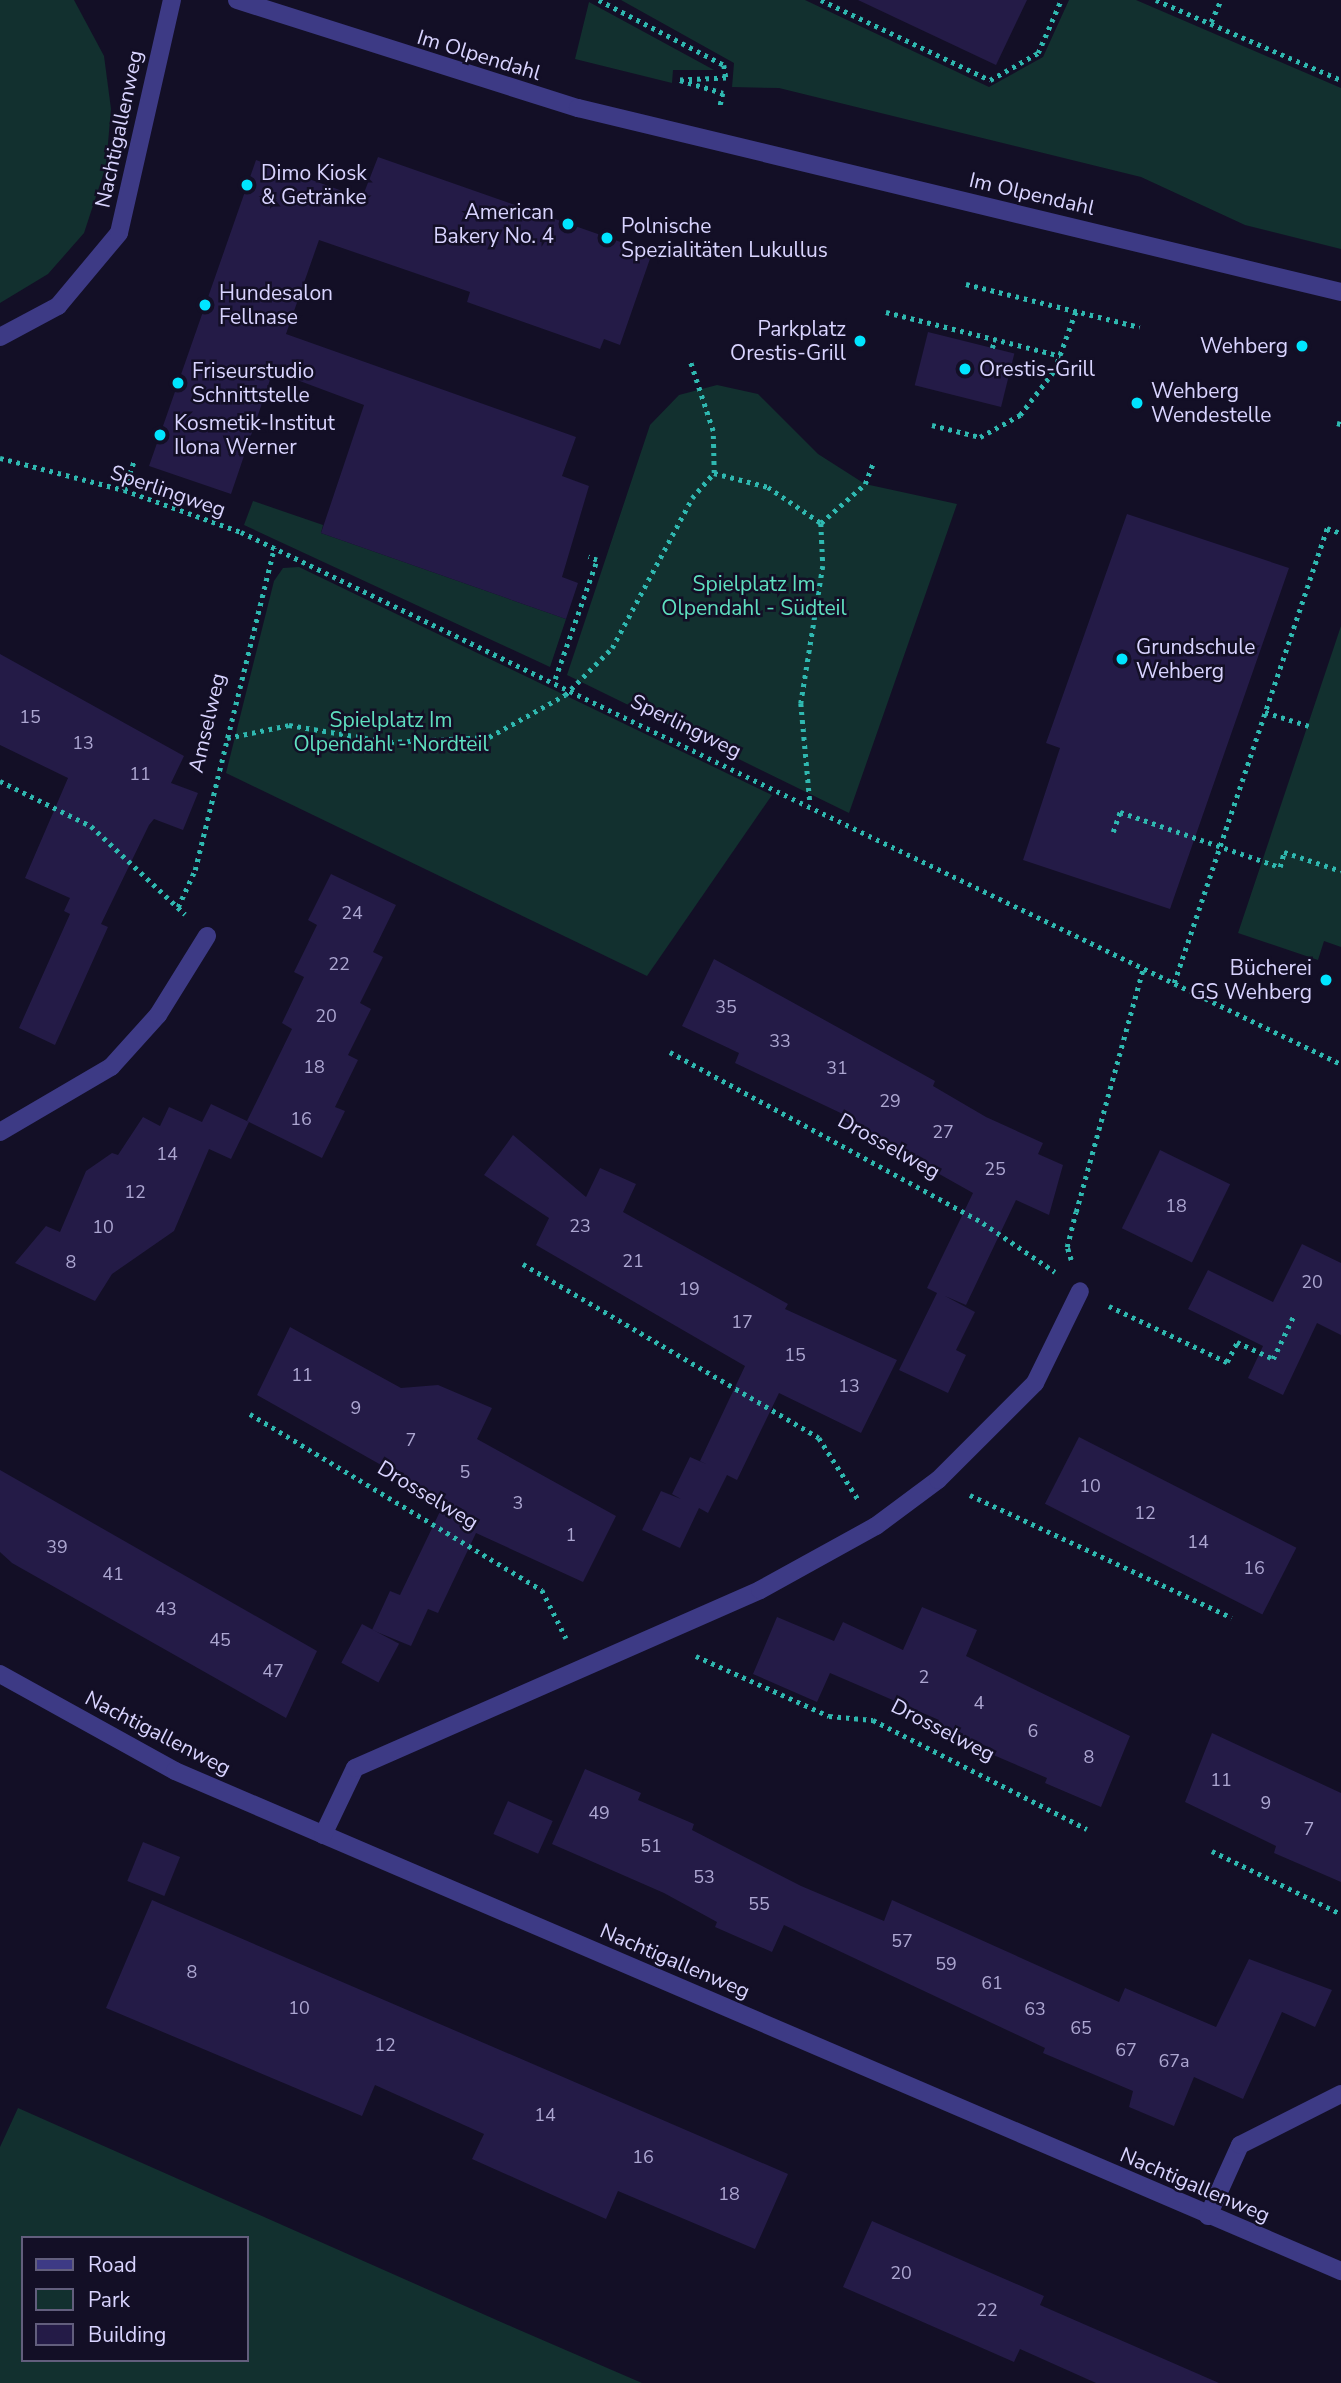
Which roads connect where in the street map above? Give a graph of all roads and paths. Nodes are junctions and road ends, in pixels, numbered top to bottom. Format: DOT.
graph roads {
  1 [pos="172,0"];
  2 [pos="237,0"];
  3 [pos="599,0"];
  4 [pos="821,0"];
  5 [pos="1061,0"];
  6 [pos="1156,0"];
  7 [pos="1221,0"];
  8 [pos="1211,22"];
  9 [pos="1341,80"];
  10 [pos="712,142"];
  11 [pos="966,284"];
  12 [pos="1341,292"];
  13 [pos="1076,311"];
  14 [pos="886,312"];
  15 [pos="1140,327"];
  16 [pos="0,337"];
  17 [pos="995,340"];
  18 [pos="992,348"];
  19 [pos="1061,356"];
  20 [pos="690,361"];
  21 [pos="932,425"];
  22 [pos="0,458"];
  23 [pos="134,460"];
  24 [pos="873,463"];
  25 [pos="714,473"];
  26 [pos="124,490"];
  27 [pos="821,523"];
  28 [pos="1341,533"];
  29 [pos="274,548"];
  30 [pos="588,557"];
  31 [pos="555,679"];
  32 [pos="572,687"];
  33 [pos="1265,712"];
  34 [pos="1308,726"];
  35 [pos="227,738"];
  36 [pos="0,781"];
  37 [pos="810,803"];
  38 [pos="1114,832"];
  39 [pos="1220,846"];
  40 [pos="1341,871"];
  41 [pos="178,907"];
  42 [pos="207,936"];
  43 [pos="1143,969"];
  44 [pos="1174,983"];
  45 [pos="670,1052"];
  46 [pos="1341,1064"];
  47 [pos="0,1132"];
  48 [pos="523,1264"];
  49 [pos="1080,1291"];
  50 [pos="1294,1315"];
  51 [pos="250,1414"];
  52 [pos="938,1479"];
  53 [pos="876,1526"];
  54 [pos="1232,1618"];
  55 [pos="657,1638"];
  56 [pos="582,1671"];
  57 [pos="0,1674"];
  58 [pos="1087,1829"];
  59 [pos="323,1835"];
  60 [pos="1212,1852"];
  61 [pos="1341,1913"];
  62 [pos="1341,2094"];
  63 [pos="1208,2216"];
  64 [pos="1341,2271"];
  1 -- 16 [label="street, Nachtigallenweg"];
  2 -- 10 [label="street, Im Olpendahl"];
  3 -- 10 [label="path"];
  4 -- 5 [label="path"];
  6 -- 8 [label="path"];
  7 -- 8 [label="path"];
  8 -- 9 [label="path"];
  10 -- 12 [label="street, Im Olpendahl"];
  11 -- 13 [label="path"];
  13 -- 15 [label="path"];
  13 -- 19 [label="path"];
  14 -- 17 [label="path"];
  17 -- 18 [label="path"];
  17 -- 19 [label="path"];
  19 -- 21 [label="path"];
  20 -- 25 [label="path"];
  22 -- 26 [label="path, Sperlingweg"];
  23 -- 26 [label="path"];
  24 -- 27 [label="path"];
  25 -- 27 [label="path"];
  25 -- 32 [label="path"];
  26 -- 29 [label="path, Sperlingweg"];
  27 -- 37 [label="path"];
  28 -- 33 [label="path"];
  29 -- 31 [label="path, Sperlingweg"];
  29 -- 35 [label="path, Amselweg"];
  30 -- 31 [label="path"];
  31 -- 32 [label="path, Sperlingweg"];
  32 -- 35 [label="path"];
  32 -- 37 [label="path, Sperlingweg"];
  33 -- 34 [label="path"];
  33 -- 39 [label="path"];
  35 -- 41 [label="path, Amselweg"];
  36 -- 41 [label="path"];
  37 -- 43 [label="path, Sperlingweg"];
  38 -- 39 [label="path"];
  39 -- 40 [label="path"];
  39 -- 44 [label="path"];
  41 -- 42 [label="path"];
  42 -- 47 [label="street"];
  43 -- 44 [label="path, Sperlingweg"];
  43 -- 49 [label="path"];
  44 -- 46 [label="path, Sperlingweg"];
  45 -- 49 [label="path, Drosselweg"];
  48 -- 53 [label="path"];
  49 -- 50 [label="path, Drosselweg"];
  49 -- 52 [label="street"];
  51 -- 56 [label="path, Drosselweg"];
  52 -- 53 [label="street"];
  52 -- 54 [label="path"];
  53 -- 55 [label="street"];
  55 -- 56 [label="street"];
  55 -- 58 [label="path, Drosselweg"];
  56 -- 59 [label="street"];
  57 -- 59 [label="street, Nachtigallenweg"];
  59 -- 63 [label="street, Nachtigallenweg"];
  60 -- 61 [label="path"];
  62 -- 63 [label="street"];
  63 -- 64 [label="street, Nachtigallenweg"];
}
